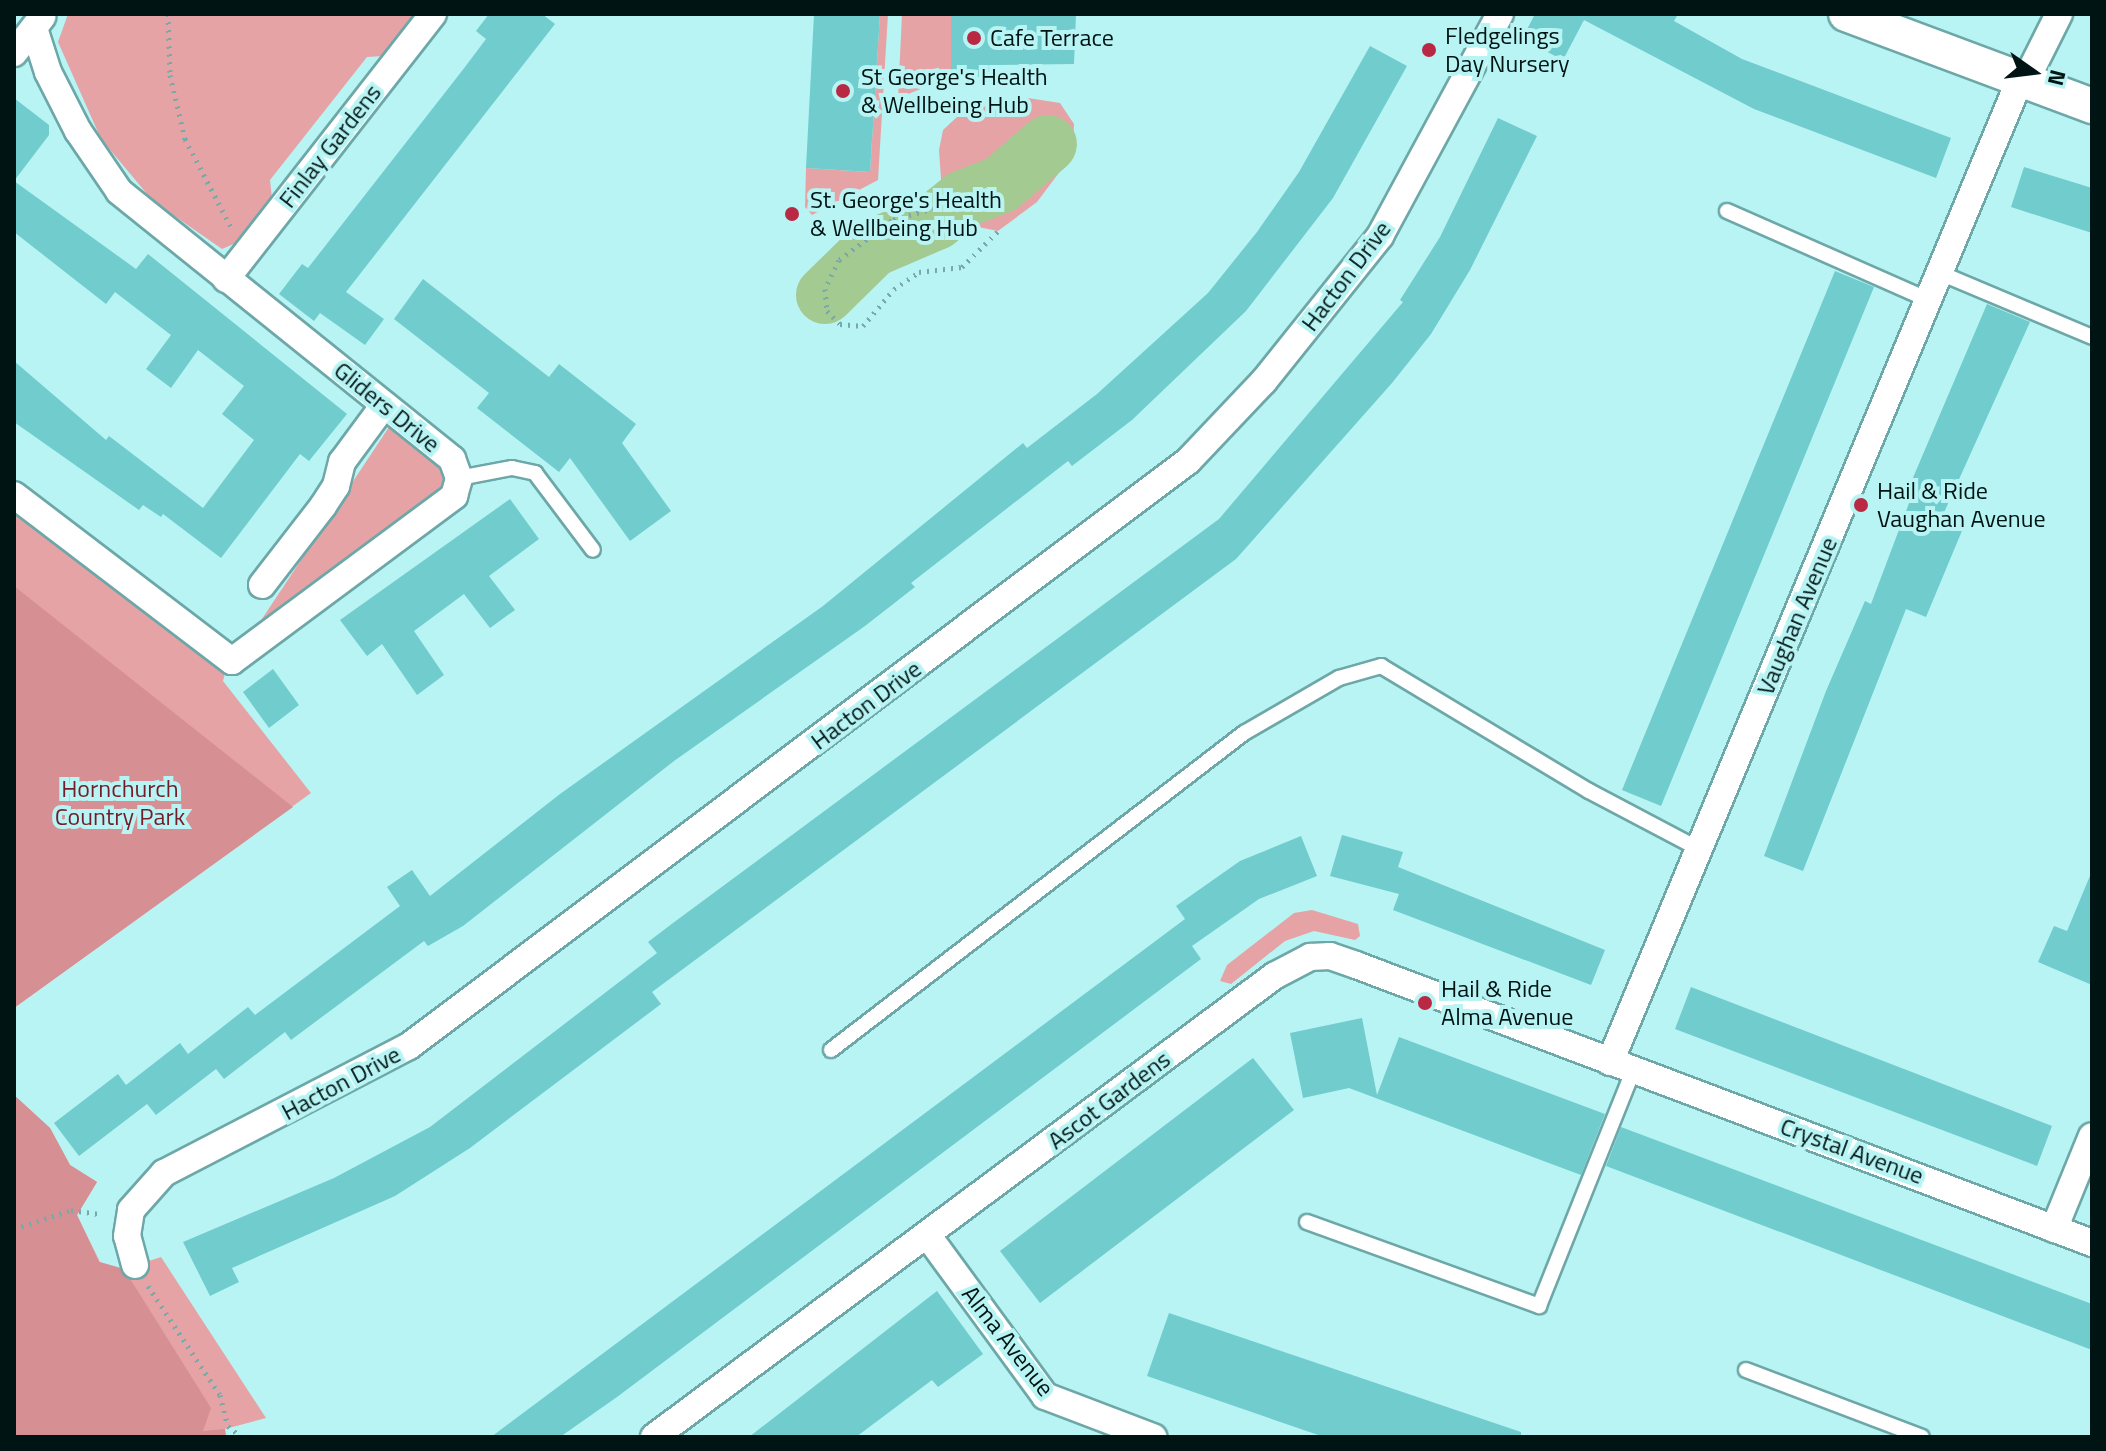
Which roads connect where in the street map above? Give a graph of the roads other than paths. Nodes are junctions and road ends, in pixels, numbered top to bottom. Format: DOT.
graph roads {
  1 [pos="433,14"];
  2 [pos="1500,14"];
  3 [pos="1846,14"];
  4 [pos="2059,14"];
  5 [pos="39,21"];
  6 [pos="14,53"];
  7 [pos="2022,82"];
  8 [pos="2092,106"];
  9 [pos="1727,211"];
  10 [pos="1940,273"];
  11 [pos="226,279"];
  12 [pos="1929,300"];
  13 [pos="2092,337"];
  14 [pos="384,405"];
  15 [pos="459,478"];
  16 [pos="14,495"];
  17 [pos="593,550"];
  18 [pos="262,585"];
  19 [pos="1699,849"];
  20 [pos="831,1050"];
  21 [pos="1622,1066"];
  22 [pos="2092,1136"];
  23 [pos="1307,1222"];
  24 [pos="2054,1229"];
  25 [pos="928,1236"];
  26 [pos="2092,1243"];
  27 [pos="135,1265"];
  28 [pos="1746,1370"];
  29 [pos="654,1437"];
  30 [pos="1153,1437"];
  31 [pos="1922,1437"];
  1 -- 11 [label="street, Finlay Gardens"];
  2 -- 27 [label="street, Hacton Drive"];
  3 -- 7 [label="street"];
  4 -- 7 [label="street, Vaughan Avenue"];
  5 -- 6 [label="street"];
  5 -- 11 [label="street, Gliders Drive"];
  7 -- 8 [label="street"];
  7 -- 10 [label="street, Vaughan Avenue"];
  9 -- 12 [label="lane"];
  10 -- 12 [label="street, Vaughan Avenue"];
  10 -- 13 [label="lane"];
  11 -- 14 [label="street, Gliders Drive"];
  12 -- 19 [label="street, Vaughan Avenue"];
  14 -- 15 [label="street, Gliders Drive"];
  14 -- 18 [label="street"];
  15 -- 16 [label="street"];
  15 -- 17 [label="lane"];
  19 -- 20 [label="lane"];
  19 -- 21 [label="street, Vaughan Avenue"];
  21 -- 23 [label="lane"];
  21 -- 24 [label="street, Crystal Avenue"];
  21 -- 25 [label="street, Ascot Gardens"];
  22 -- 24 [label="street"];
  24 -- 26 [label="street, Crystal Avenue"];
  25 -- 29 [label="street, Ascot Gardens"];
  25 -- 30 [label="street, Alma Avenue"];
  28 -- 31 [label="lane"];
}
